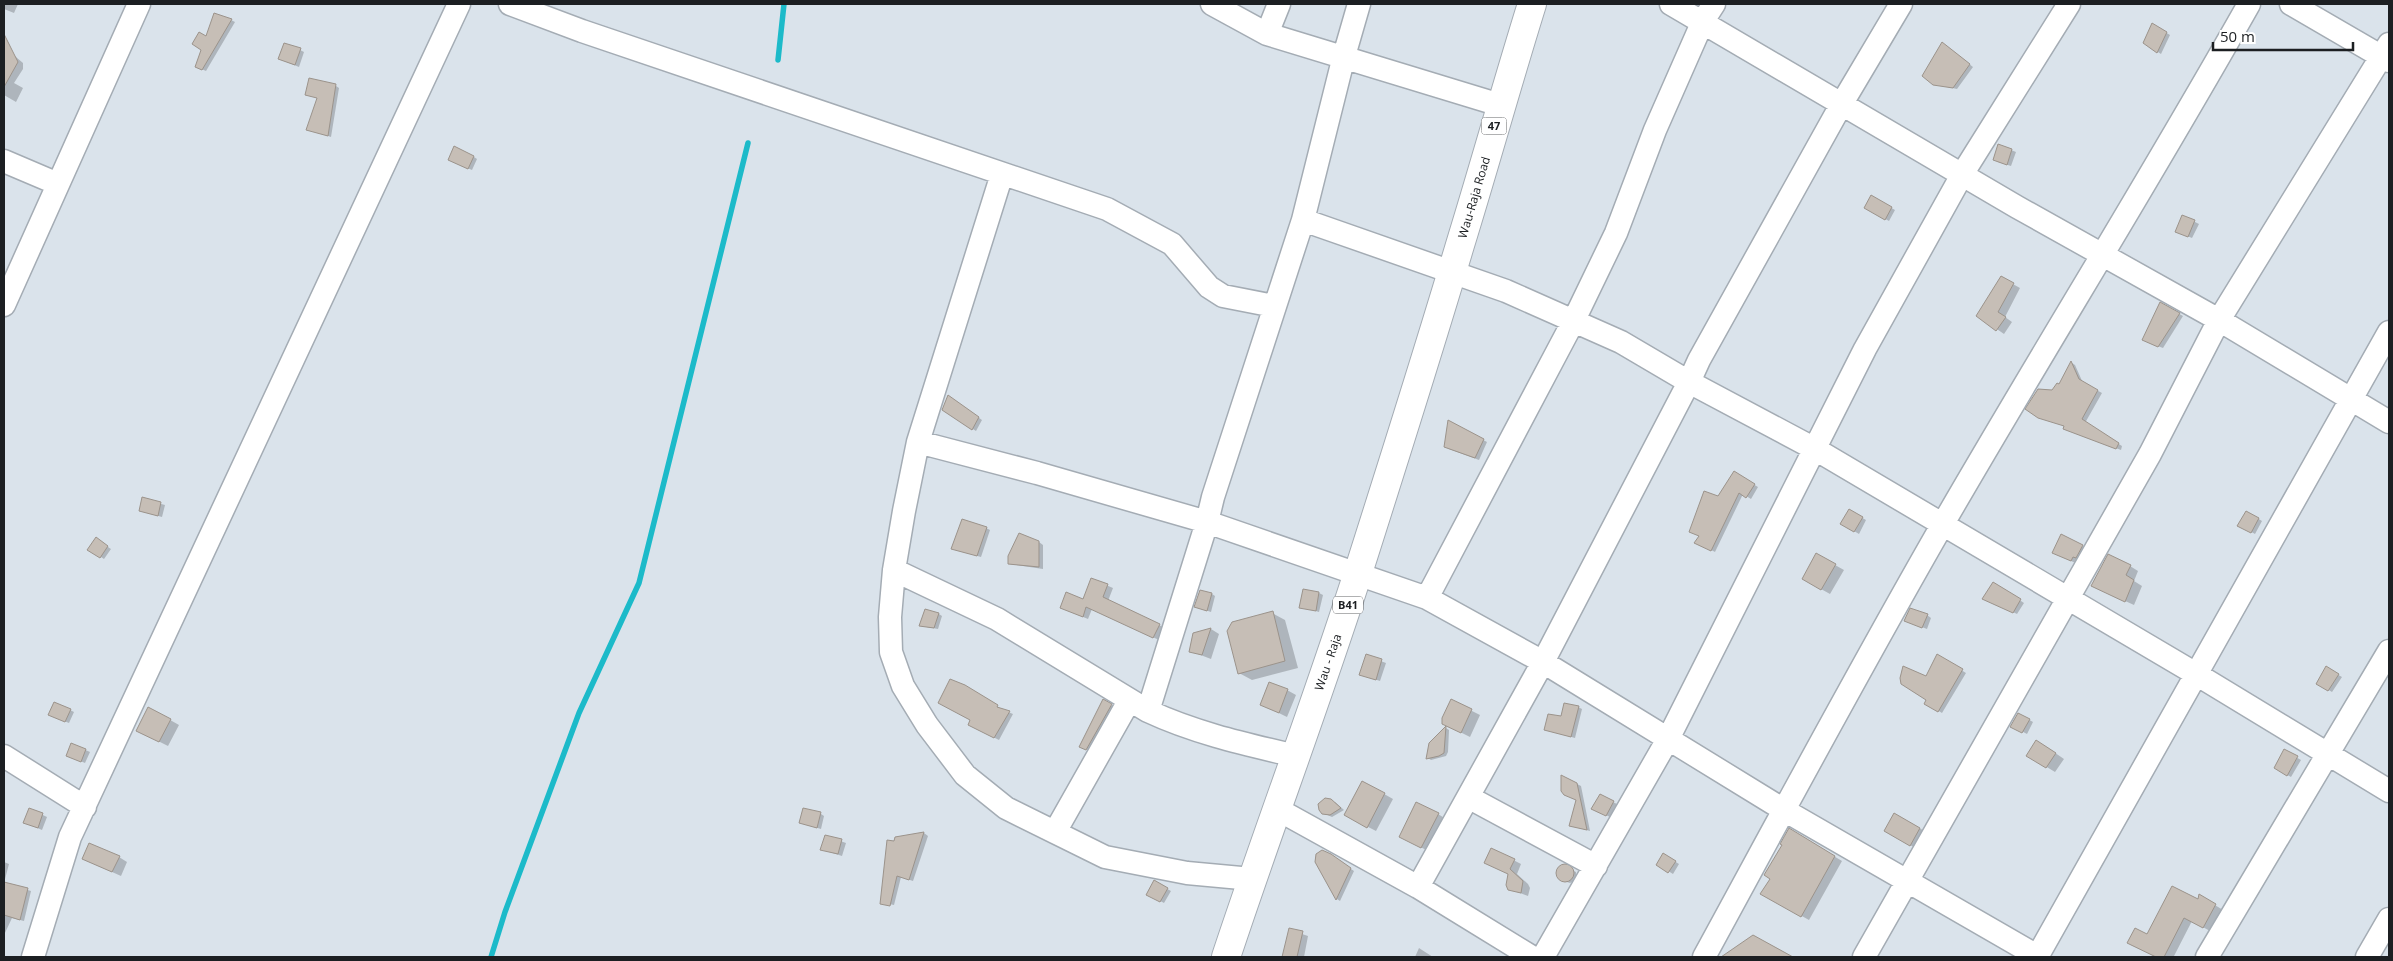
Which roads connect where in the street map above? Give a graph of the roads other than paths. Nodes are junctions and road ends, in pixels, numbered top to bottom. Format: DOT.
graph roads {
  1 [pos="139,4"];
  2 [pos="459,4"];
  3 [pos="510,4"];
  4 [pos="1212,4"];
  5 [pos="1279,4"];
  6 [pos="1359,4"];
  7 [pos="1532,4"];
  8 [pos="1671,4"];
  9 [pos="1901,4"];
  10 [pos="2069,4"];
  11 [pos="2249,4"];
  12 [pos="2290,4"];
  13 [pos="1709,12"];
  14 [pos="1267,34"];
  15 [pos="2387,54"];
  16 [pos="1344,56"];
  17 [pos="1500,105"];
  18 [pos="1841,105"];
  19 [pos="4,160"];
  20 [pos="1962,173"];
  21 [pos="1002,174"];
  22 [pos="58,184"];
  23 [pos="1303,220"];
  24 [pos="2102,254"];
  25 [pos="1455,260"];
  26 [pos="4,305"];
  27 [pos="1274,306"];
  28 [pos="1574,320"];
  29 [pos="2219,320"];
  30 [pos="2389,332"];
  31 [pos="1689,382"];
  32 [pos="2350,399"];
  33 [pos="2389,422"];
  34 [pos="918,442"];
  35 [pos="1815,449"];
  36 [pos="1207,522"];
  37 [pos="1943,524"];
  38 [pos="894,570"];
  39 [pos="1358,575"];
  40 [pos="1427,598"];
  41 [pos="2067,598"];
  42 [pos="2389,651"];
  43 [pos="1543,662"];
  44 [pos="2196,674"];
  45 [pos="1138,706"];
  46 [pos="1668,739"];
  47 [pos="2329,754"];
  48 [pos="1296,756"];
  49 [pos="6,765"];
  50 [pos="2389,791"];
  51 [pos="1468,797"];
  52 [pos="85,807"];
  53 [pos="1278,809"];
  54 [pos="1784,810"];
  55 [pos="1055,832"];
  56 [pos="1596,866"];
  57 [pos="1252,879"];
  58 [pos="1907,882"];
  59 [pos="1418,887"];
  60 [pos="2389,919"];
  61 [pos="33,957"];
  62 [pos="1226,957"];
  63 [pos="1532,957"];
  64 [pos="1543,957"];
  65 [pos="1704,957"];
  66 [pos="1864,957"];
  67 [pos="2038,957"];
  68 [pos="2207,957"];
  69 [pos="2367,957"];
  1 -- 22 [label="street"];
  2 -- 52 [label="street"];
  3 -- 21 [label="street"];
  4 -- 14 [label="street"];
  5 -- 14 [label="street"];
  6 -- 16 [label="street"];
  7 -- 17 [label="main road, Wau-Raja Road / 47"];
  8 -- 13 [label="street"];
  9 -- 18 [label="street"];
  10 -- 20 [label="street"];
  11 -- 24 [label="street"];
  12 -- 15 [label="street"];
  13 -- 18 [label="street"];
  13 -- 28 [label="street"];
  14 -- 16 [label="street"];
  15 -- 29 [label="street"];
  16 -- 17 [label="street"];
  16 -- 23 [label="street"];
  17 -- 25 [label="main road, Wau-Raja Road / 47"];
  18 -- 20 [label="street"];
  18 -- 31 [label="street"];
  19 -- 22 [label="street"];
  20 -- 24 [label="street"];
  20 -- 35 [label="street"];
  21 -- 27 [label="street"];
  21 -- 34 [label="street"];
  22 -- 26 [label="street"];
  23 -- 25 [label="street"];
  23 -- 27 [label="street"];
  24 -- 29 [label="street"];
  24 -- 37 [label="street"];
  25 -- 28 [label="street"];
  25 -- 39 [label="main road, Wau - Raja / B41"];
  27 -- 36 [label="street"];
  28 -- 31 [label="street"];
  28 -- 40 [label="street"];
  29 -- 32 [label="street"];
  29 -- 41 [label="street"];
  30 -- 32 [label="street"];
  31 -- 35 [label="street"];
  31 -- 43 [label="street"];
  32 -- 33 [label="street"];
  32 -- 44 [label="street"];
  34 -- 36 [label="street"];
  34 -- 38 [label="street"];
  35 -- 37 [label="street"];
  35 -- 46 [label="street"];
  36 -- 39 [label="street"];
  36 -- 45 [label="street"];
  37 -- 41 [label="street"];
  37 -- 54 [label="street"];
  38 -- 45 [label="street"];
  38 -- 55 [label="street"];
  39 -- 40 [label="street"];
  39 -- 48 [label="main road, Wau - Raja / B41"];
  40 -- 43 [label="street"];
  41 -- 44 [label="street"];
  41 -- 58 [label="street"];
  42 -- 47 [label="street"];
  43 -- 46 [label="street"];
  43 -- 51 [label="street"];
  44 -- 47 [label="street"];
  44 -- 67 [label="street"];
  45 -- 48 [label="street"];
  45 -- 55 [label="street"];
  46 -- 54 [label="street"];
  46 -- 56 [label="street"];
  47 -- 50 [label="street"];
  47 -- 68 [label="street"];
  48 -- 53 [label="main road, Wau - Raja / B41"];
  49 -- 52 [label="street"];
  51 -- 56 [label="street"];
  51 -- 59 [label="street"];
  52 -- 61 [label="street"];
  53 -- 57 [label="main road, Wau - Raja / B41"];
  53 -- 59 [label="street"];
  54 -- 58 [label="street"];
  54 -- 65 [label="street"];
  55 -- 57 [label="street"];
  56 -- 64 [label="street"];
  57 -- 62 [label="main road, Wau - Raja / B41"];
  58 -- 66 [label="street"];
  58 -- 67 [label="street"];
  59 -- 63 [label="street"];
  60 -- 69 [label="street"];
}
